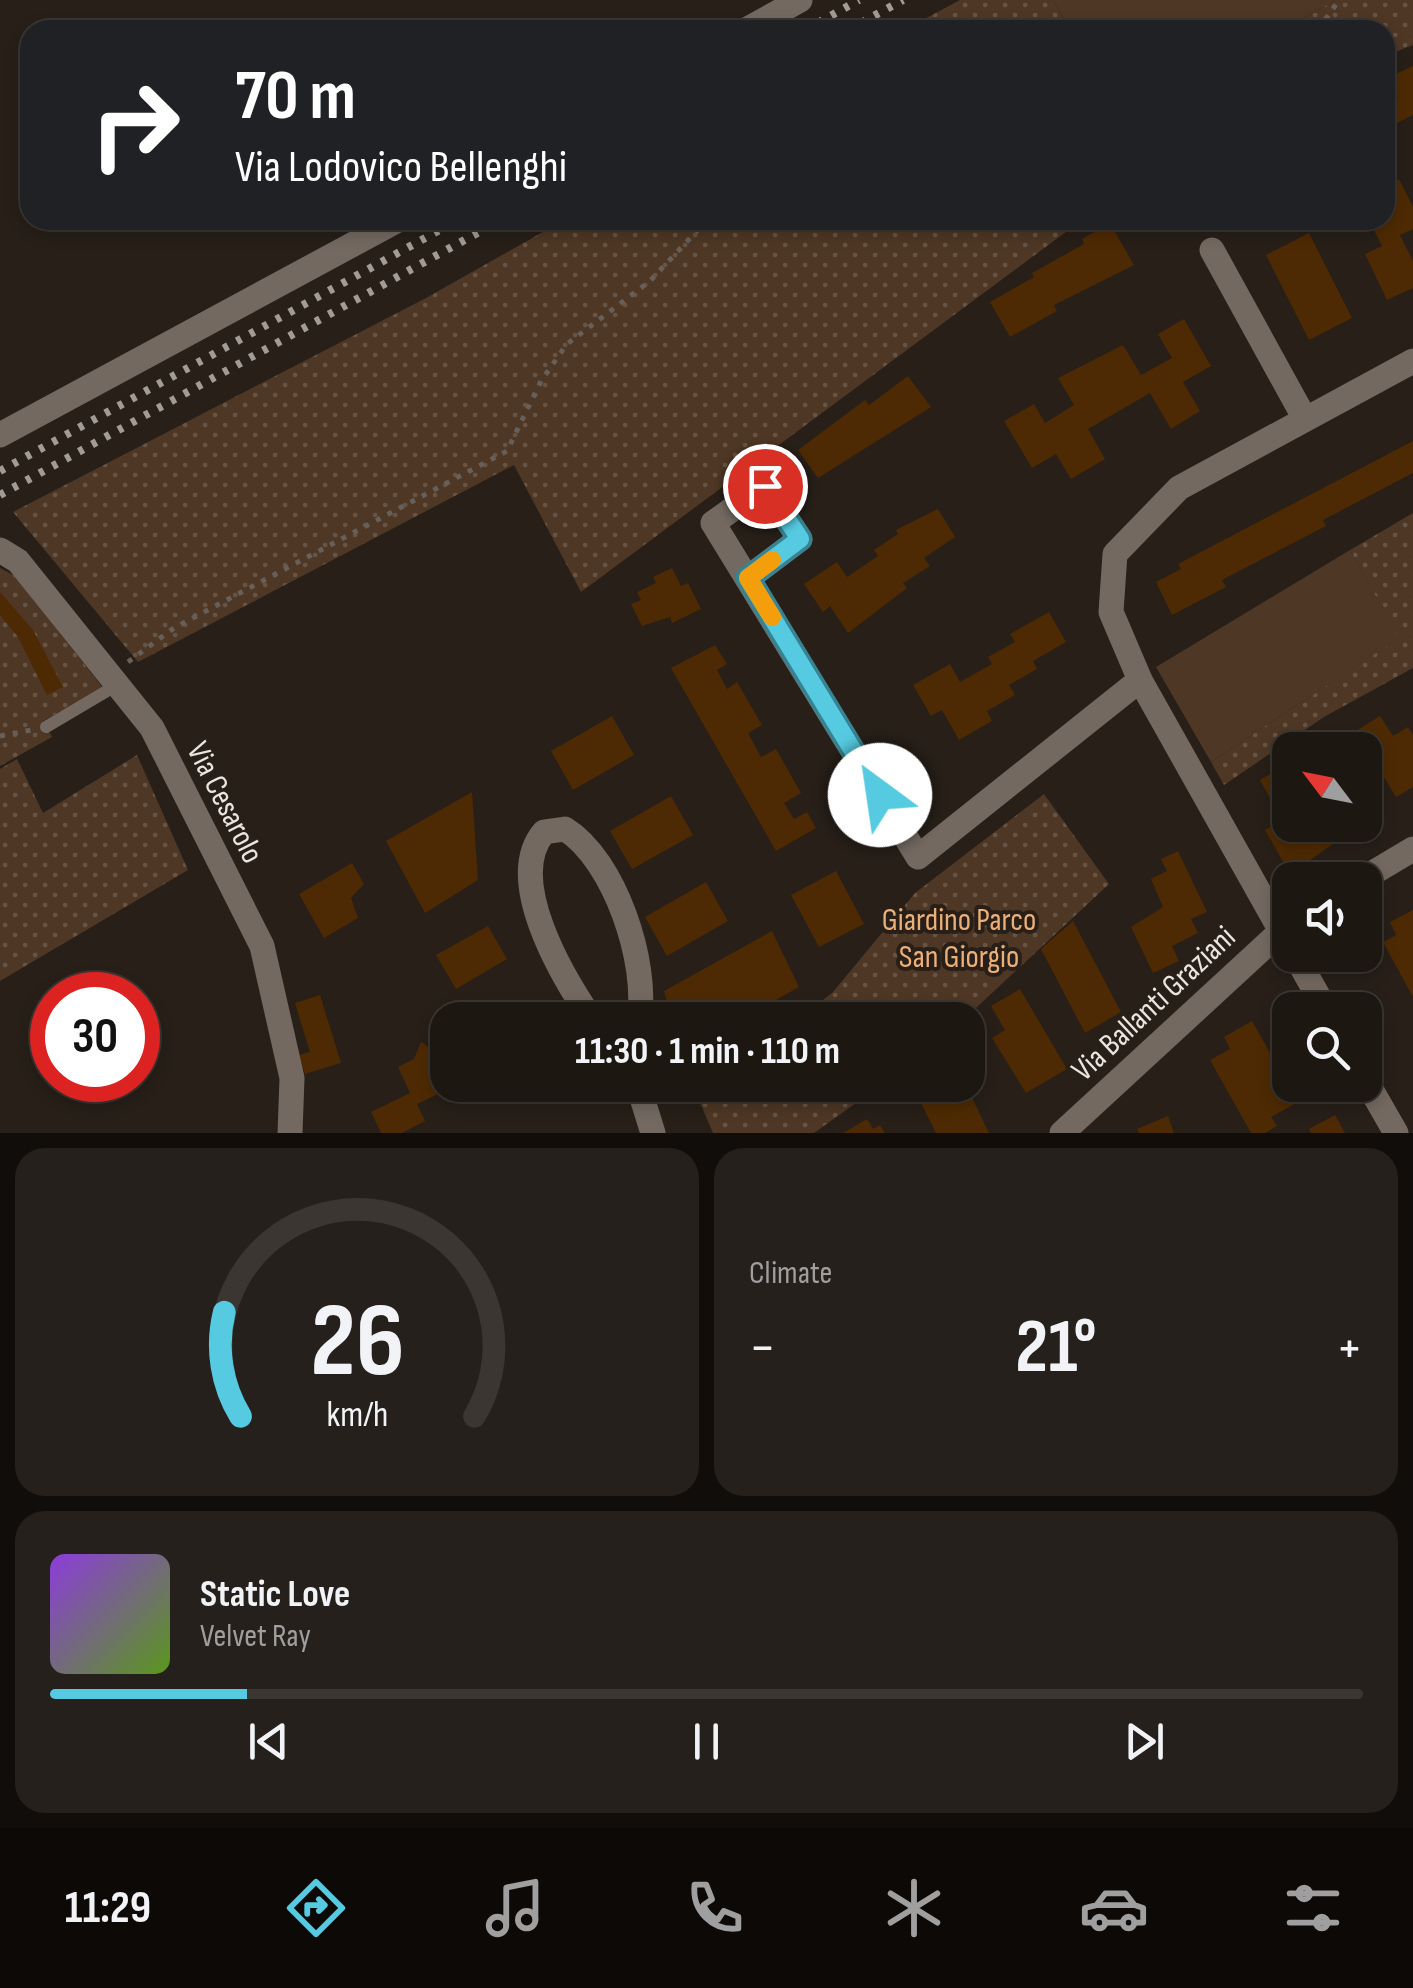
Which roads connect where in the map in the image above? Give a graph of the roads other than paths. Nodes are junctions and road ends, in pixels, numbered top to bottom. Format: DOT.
graph roads {
  1 [pos="800,0"];
  2 [pos="764,20"];
  3 [pos="379,230"];
  4 [pos="1212,250"];
  5 [pos="1413,361"];
  6 [pos="1304,420"];
  7 [pos="0,435"];
  8 [pos="0,550"];
  9 [pos="748,578"];
  10 [pos="113,680"];
  11 [pos="1140,680"];
  12 [pos="46,727"];
  13 [pos="1413,849"];
  14 [pos="1382,867"];
  15 [pos="1272,907"];
  16 [pos="1272,946"];
  17 [pos="582,1002"];
  18 [pos="642,1002"];
  19 [pos="643,1102"];
  20 [pos="1379,1102"];
  21 [pos="290,1133"];
  22 [pos="653,1133"];
  23 [pos="1062,1133"];
  24 [pos="1396,1133"];
  1 -- 2 [label="street"];
  3 -- 7 [label="street"];
  4 -- 6 [label="street"];
  5 -- 6 [label="street"];
  6 -- 11 [label="street"];
  8 -- 10 [label="street, Via Cesarolo"];
  9 -- 11 [label="street"];
  10 -- 12 [label="lane"];
  10 -- 21 [label="street, Via Cesarolo"];
  11 -- 15 [label="street"];
  13 -- 14 [label="street"];
  16 -- 23 [label="street, Via Ballanti Graziani"];
  17 -- 18 [label="street"];
  19 -- 22 [label="street"];
  20 -- 24 [label="street"];
}
